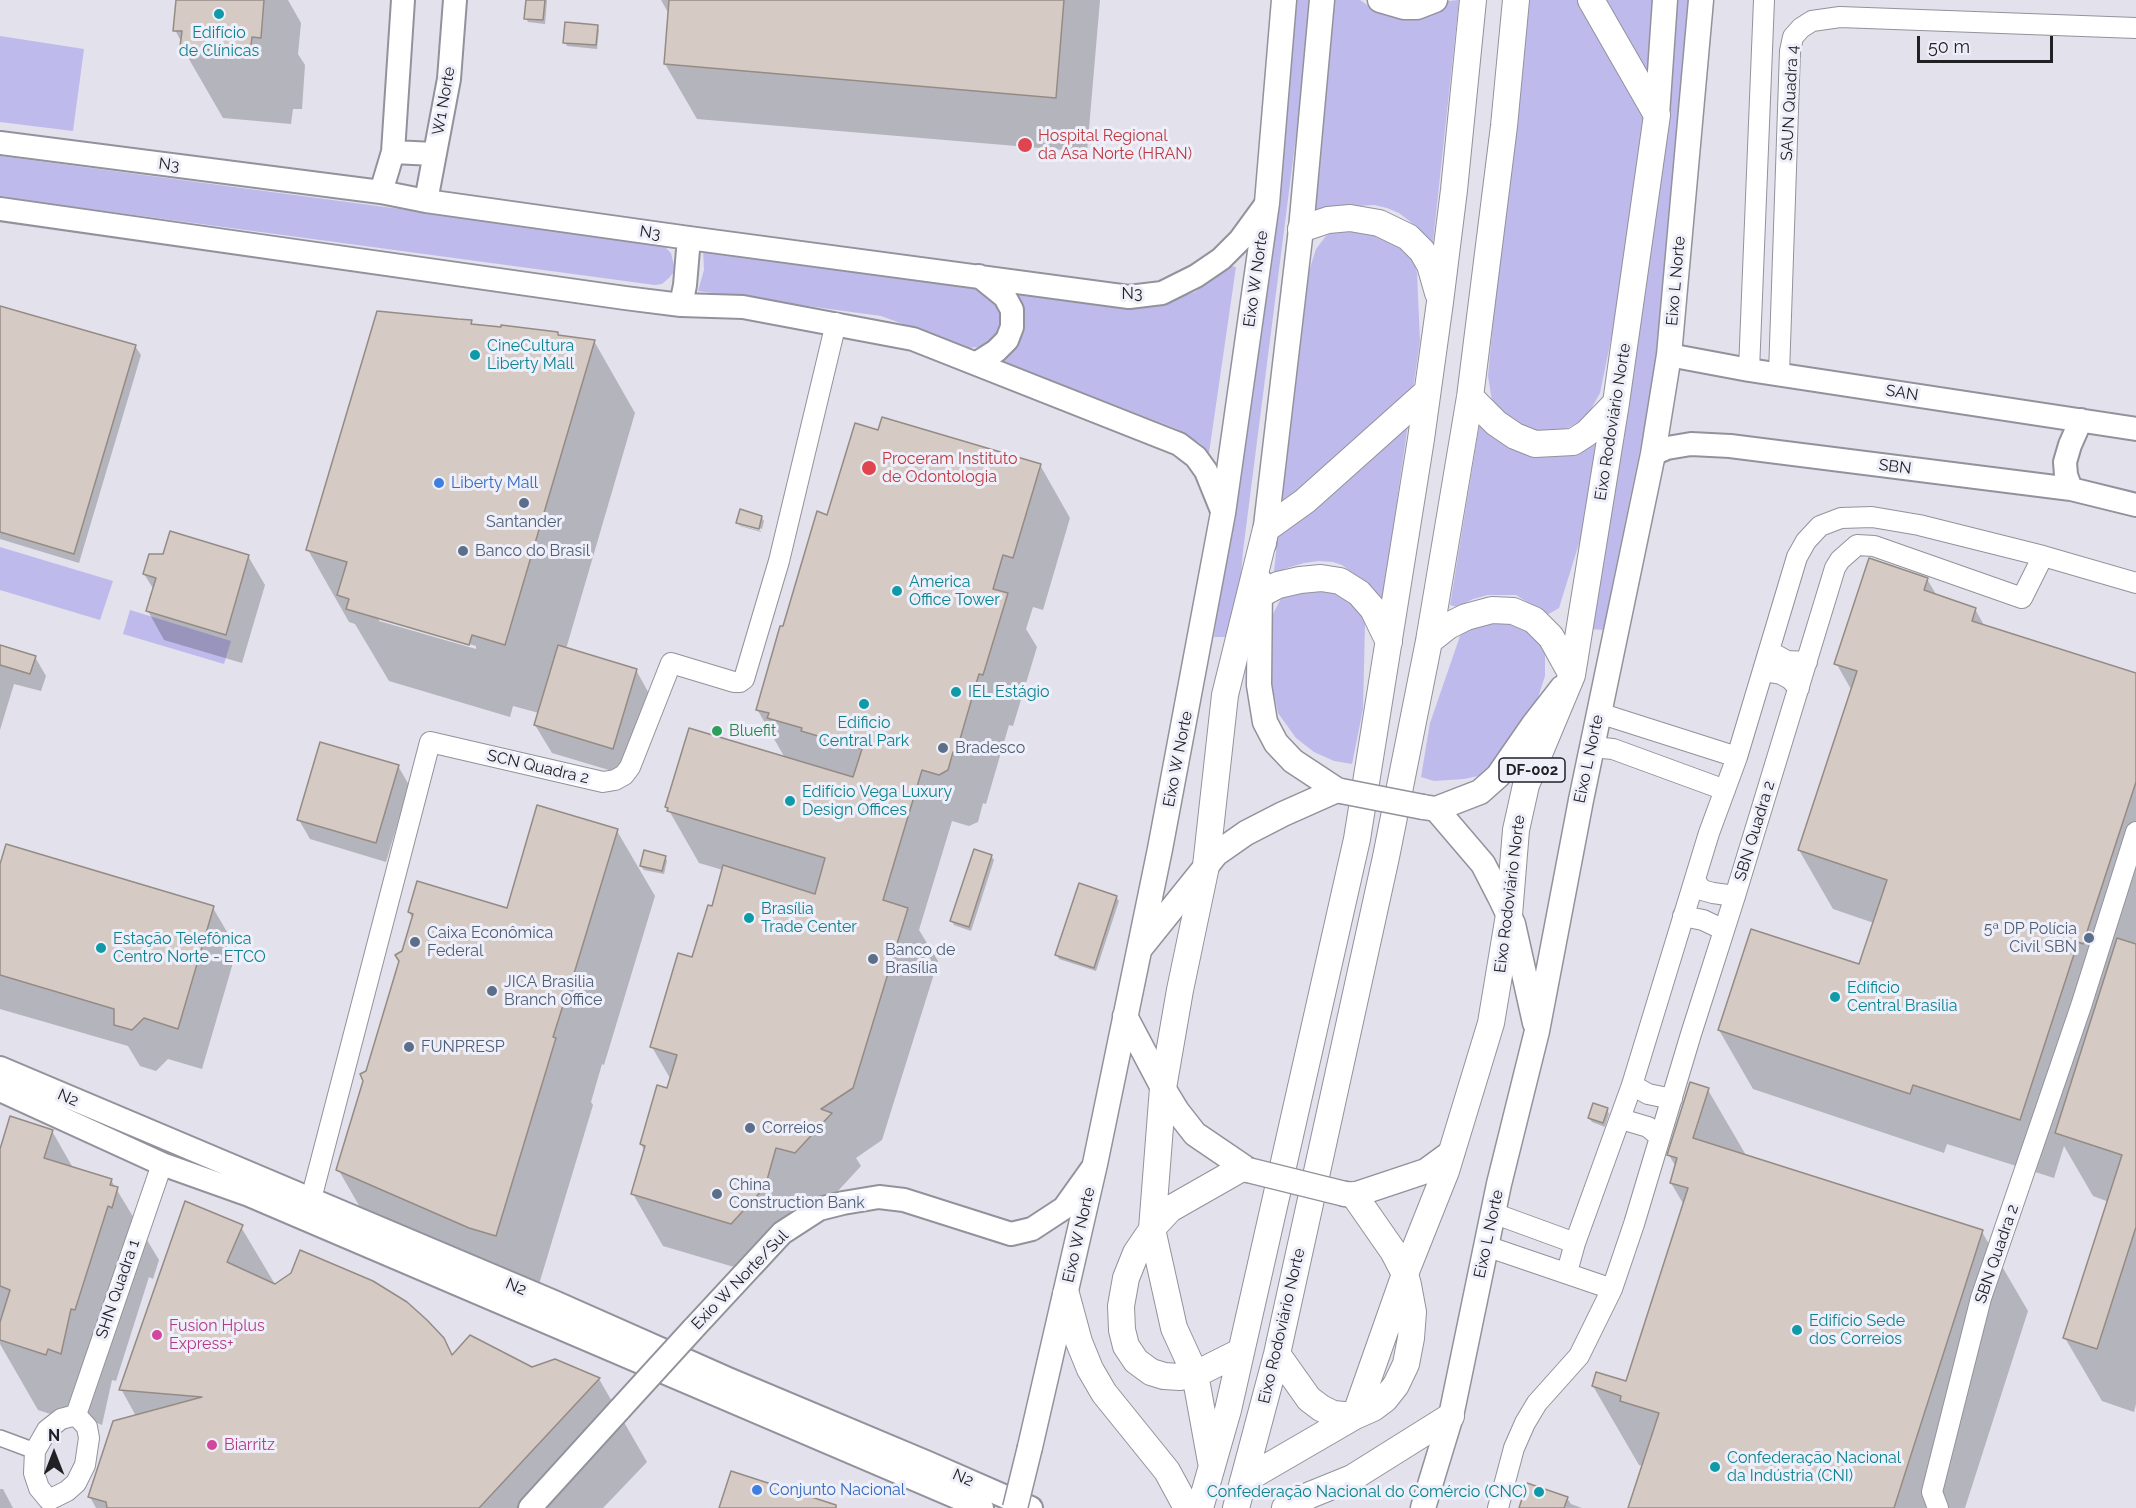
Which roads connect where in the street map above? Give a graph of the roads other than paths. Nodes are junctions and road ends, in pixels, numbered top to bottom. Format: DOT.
graph roads {
  1 [pos="403,0"];
  2 [pos="455,0"];
  3 [pos="1284,0"];
  4 [pos="1322,0"];
  5 [pos="1380,0"];
  6 [pos="1435,0"];
  7 [pos="1473,0"];
  8 [pos="1516,0"];
  9 [pos="1591,0"];
  10 [pos="1665,0"];
  11 [pos="1701,0"];
  12 [pos="1764,0"];
  13 [pos="1837,8"];
  14 [pos="2136,28"];
  15 [pos="1657,115"];
  16 [pos="0,143"];
  17 [pos="393,152"];
  18 [pos="434,154"];
  19 [pos="381,192"];
  20 [pos="426,201"];
  21 [pos="1267,203"];
  22 [pos="0,208"];
  23 [pos="1301,229"];
  24 [pos="688,238"];
  25 [pos="979,276"];
  26 [pos="1440,302"];
  27 [pos="681,305"];
  28 [pos="836,323"];
  29 [pos="1669,355"];
  30 [pos="977,363"];
  31 [pos="1749,370"];
  32 [pos="1779,374"];
  33 [pos="1427,392"];
  34 [pos="1470,397"];
  35 [pos="1616,403"];
  36 [pos="2081,420"];
  37 [pos="2136,429"];
  38 [pos="1653,454"];
  39 [pos="2071,489"];
  40 [pos="2136,505"];
  41 [pos="1223,513"];
  42 [pos="1266,529"];
  43 [pos="2043,556"];
  44 [pos="2136,583"];
  45 [pos="1258,595"];
  46 [pos="1429,641"];
  47 [pos="1389,642"];
  48 [pos="1769,651"];
  49 [pos="1807,662"];
  50 [pos="1763,671"];
  51 [pos="1572,675"];
  52 [pos="1799,688"];
  53 [pos="1599,713"];
  54 [pos="1592,747"];
  55 [pos="1737,757"];
  56 [pos="1725,790"];
  57 [pos="1339,791"];
  58 [pos="1429,808"];
  59 [pos="2136,832"];
  60 [pos="1206,866"];
  61 [pos="1695,881"];
  62 [pos="1736,896"];
  63 [pos="1509,915"];
  64 [pos="1683,916"];
  65 [pos="1724,930"];
  66 [pos="1139,950"];
  67 [pos="1125,1016"];
  68 [pos="1537,1031"];
  69 [pos="0,1068"];
  70 [pos="1632,1085"];
  71 [pos="1163,1088"];
  72 [pos="0,1090"];
  73 [pos="1672,1099"];
  74 [pos="99,1111"];
  75 [pos="1620,1119"];
  76 [pos="1659,1136"];
  77 [pos="1452,1152"];
  78 [pos="162,1164"];
  79 [pos="1095,1164"];
  80 [pos="233,1167"];
  81 [pos="1245,1169"];
  82 [pos="249,1195"];
  83 [pos="1349,1195"];
  84 [pos="311,1199"];
  85 [pos="1493,1213"];
  86 [pos="1152,1229"];
  87 [pos="1575,1243"];
  88 [pos="363,1244"];
  89 [pos="1486,1246"];
  90 [pos="1568,1272"];
  91 [pos="1405,1274"];
  92 [pos="1612,1289"];
  93 [pos="1066,1294"];
  94 [pos="523,1302"];
  95 [pos="1240,1352"];
  96 [pos="1277,1354"];
  97 [pos="1195,1374"];
  98 [pos="76,1415"];
  99 [pos="1355,1416"];
  100 [pos="1451,1416"];
  101 [pos="0,1438"];
  102 [pos="35,1451"];
  103 [pos="1212,1467"];
  104 [pos="1243,1482"];
  105 [pos="48,1504"];
  106 [pos="530,1508"];
  107 [pos="982,1508"];
  108 [pos="1015,1508"];
  109 [pos="1031,1508"];
  110 [pos="1187,1508"];
  111 [pos="1200,1508"];
  112 [pos="1236,1508"];
  113 [pos="1285,1508"];
  114 [pos="1423,1508"];
  115 [pos="1498,1508"];
  116 [pos="1938,1508"];
  1 -- 17 [label="main road"];
  2 -- 18 [label="main road, W1 Norte"];
  3 -- 21 [label="main road, Eixo W Norte"];
  4 -- 23 [label="main road"];
  5 -- 6 [label="main road"];
  7 -- 26 [label="highway, Eixo Rodoviário Norte"];
  8 -- 34 [label="highway, Eixo Rodoviário Norte"];
  9 -- 15 [label="highway"];
  10 -- 15 [label="main road"];
  11 -- 29 [label="main road, Eixo L Norte"];
  12 -- 31 [label="street, SAUN Quadra 4"];
  13 -- 14 [label="street, SAUN Quadra 4"];
  13 -- 32 [label="street, SAUN Quadra 4"];
  15 -- 35 [label="highway, Eixo Rodoviário Norte / DF-002"];
  16 -- 19 [label="main road, N3"];
  17 -- 18 [label="main road"];
  17 -- 19 [label="main road"];
  18 -- 20 [label="main road, W1 Norte"];
  19 -- 20 [label="main road, N3"];
  20 -- 24 [label="main road, N3"];
  21 -- 25 [label="main road, N3"];
  21 -- 41 [label="main road, Eixo W Norte"];
  22 -- 27 [label="main road"];
  23 -- 26 [label="highway"];
  23 -- 42 [label="main road"];
  24 -- 25 [label="main road, N3"];
  24 -- 27 [label="main road"];
  25 -- 30 [label="main road"];
  26 -- 33 [label="highway, Eixo Rodoviário Norte"];
  27 -- 28 [label="main road"];
  28 -- 30 [label="main road"];
  28 -- 84 [label="street, SCN Quadra 2"];
  29 -- 31 [label="main road, SAN"];
  29 -- 38 [label="main road, Eixo L Norte"];
  30 -- 41 [label="main road"];
  31 -- 32 [label="main road, SAN"];
  32 -- 36 [label="main road, SAN"];
  33 -- 42 [label="highway"];
  33 -- 47 [label="highway, Eixo Rodoviário Norte"];
  34 -- 35 [label="highway"];
  34 -- 46 [label="highway, Eixo Rodoviário Norte"];
  35 -- 51 [label="highway, Eixo Rodoviário Norte / DF-002"];
  36 -- 37 [label="main road, SAN"];
  36 -- 39 [label="main road"];
  38 -- 39 [label="main road, SBN"];
  38 -- 53 [label="main road, Eixo L Norte"];
  39 -- 40 [label="main road, SBN"];
  41 -- 66 [label="main road, Eixo W Norte"];
  42 -- 45 [label="main road"];
  42 -- 60 [label="highway, Eixo Rodoviário Norte"];
  43 -- 44 [label="street"];
  43 -- 48 [label="street"];
  43 -- 49 [label="street, SBN Quadra 2"];
  45 -- 47 [label="highway"];
  45 -- 57 [label="main road"];
  46 -- 51 [label="highway"];
  46 -- 96 [label="highway, Eixo Rodoviário Norte"];
  47 -- 95 [label="highway, Eixo Rodoviário Norte"];
  48 -- 49 [label="street"];
  48 -- 50 [label="street"];
  49 -- 52 [label="street, SBN Quadra 2"];
  50 -- 52 [label="street"];
  50 -- 55 [label="street"];
  51 -- 58 [label="main road"];
  51 -- 63 [label="highway, Eixo Rodoviário Norte / DF-002"];
  52 -- 62 [label="street, SBN Quadra 2"];
  53 -- 54 [label="main road, Eixo L Norte"];
  53 -- 55 [label="street"];
  54 -- 56 [label="street"];
  54 -- 68 [label="main road, Eixo L Norte"];
  55 -- 56 [label="street"];
  56 -- 61 [label="street"];
  57 -- 58 [label="main road, bridge"];
  57 -- 60 [label="main road"];
  58 -- 63 [label="main road"];
  59 -- 116 [label="street, SBN Quadra 2"];
  60 -- 66 [label="main road"];
  60 -- 71 [label="highway, Eixo Rodoviário Norte"];
  61 -- 62 [label="street"];
  61 -- 64 [label="street"];
  62 -- 65 [label="street, SBN Quadra 2"];
  63 -- 68 [label="main road"];
  63 -- 77 [label="highway, Eixo Rodoviário Norte / DF-002"];
  64 -- 65 [label="street"];
  64 -- 70 [label="street"];
  65 -- 73 [label="street, SBN Quadra 2"];
  66 -- 67 [label="main road, Eixo W Norte"];
  67 -- 71 [label="main road"];
  67 -- 79 [label="main road, Eixo W Norte"];
  68 -- 85 [label="main road, Eixo L Norte"];
  69 -- 74 [label="main road, N2"];
  70 -- 73 [label="street"];
  70 -- 75 [label="street"];
  71 -- 81 [label="main road"];
  71 -- 86 [label="highway, Eixo Rodoviário Norte"];
  72 -- 78 [label="main road, N2"];
  73 -- 76 [label="street, SBN Quadra 2"];
  74 -- 78 [label="main road"];
  74 -- 80 [label="main road, N2"];
  75 -- 76 [label="street"];
  75 -- 87 [label="street"];
  76 -- 92 [label="street, SBN Quadra 2"];
  77 -- 83 [label="main road"];
  77 -- 91 [label="highway, Eixo Rodoviário Norte / DF-002"];
  78 -- 80 [label="main road"];
  78 -- 82 [label="main road, N2"];
  78 -- 98 [label="street, SHN Quadra 1"];
  79 -- 93 [label="main road, Eixo W Norte"];
  79 -- 106 [label="main road, Exio W Norte/Sul, bridge"];
  80 -- 84 [label="main road, N2"];
  81 -- 83 [label="main road, bridge"];
  81 -- 86 [label="highway"];
  82 -- 84 [label="main road"];
  82 -- 88 [label="main road, N2"];
  83 -- 91 [label="highway"];
  84 -- 88 [label="main road"];
  84 -- 94 [label="main road, N2"];
  85 -- 87 [label="street"];
  85 -- 89 [label="main road, Eixo L Norte"];
  86 -- 97 [label="highway, Eixo Rodoviário Norte"];
  86 -- 97 [label="highway"];
  87 -- 90 [label="street"];
  88 -- 94 [label="main road, N2"];
  89 -- 90 [label="street"];
  89 -- 100 [label="main road, Eixo L Norte"];
  90 -- 92 [label="street"];
  91 -- 99 [label="highway"];
  92 -- 115 [label="street, SBN Quadra 2"];
  93 -- 108 [label="main road, Eixo W Norte, bridge"];
  93 -- 110 [label="highway"];
  94 -- 107 [label="main road, N2"];
  94 -- 109 [label="main road, N2"];
  95 -- 97 [label="highway"];
  95 -- 103 [label="highway, Eixo Rodoviário Norte"];
  96 -- 99 [label="highway"];
  96 -- 104 [label="highway, Eixo Rodoviário Norte"];
  97 -- 103 [label="highway, Eixo Rodoviário Norte"];
  98 -- 102 [label="street"];
  98 -- 105 [label="street"];
  99 -- 104 [label="highway"];
  100 -- 113 [label="highway"];
  100 -- 114 [label="main road, Eixo L Norte"];
  101 -- 102 [label="street"];
  102 -- 105 [label="street"];
  103 -- 111 [label="highway, Eixo Rodoviário Norte"];
  104 -- 112 [label="highway, Eixo Rodoviário Norte"];
}
